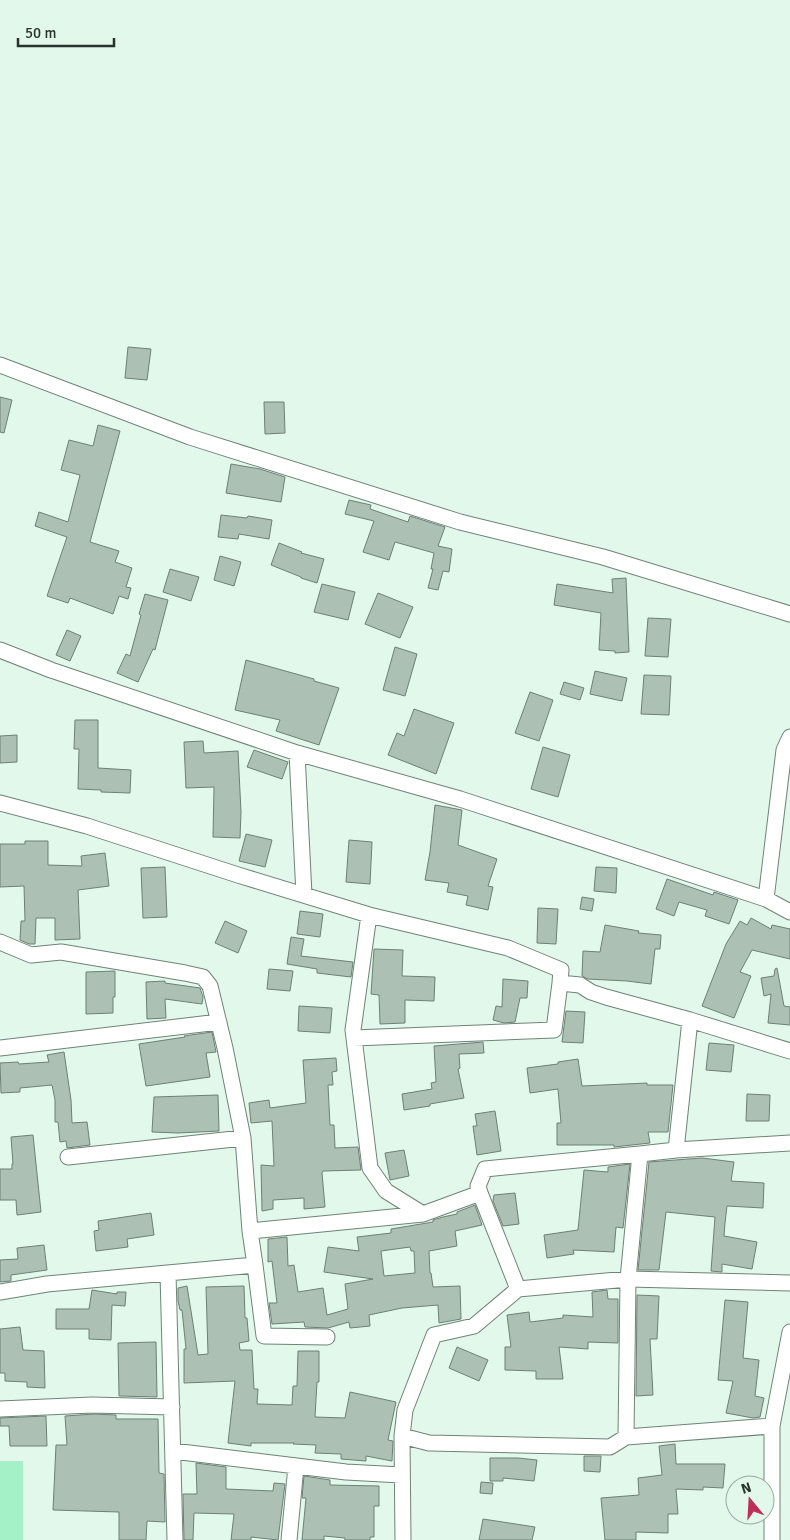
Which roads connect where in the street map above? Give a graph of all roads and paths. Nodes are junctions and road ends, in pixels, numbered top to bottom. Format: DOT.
graph roads {
  1 [pos="0,365"];
  2 [pos="790,614"];
  3 [pos="0,650"];
  4 [pos="788,747"];
  5 [pos="297,753"];
  6 [pos="0,803"];
  7 [pos="304,894"];
  8 [pos="766,899"];
  9 [pos="790,912"];
  10 [pos="369,915"];
  11 [pos="0,942"];
  12 [pos="560,983"];
  13 [pos="690,1020"];
  14 [pos="219,1022"];
  15 [pos="354,1038"];
  16 [pos="0,1048"];
  17 [pos="790,1051"];
  18 [pos="243,1138"];
  19 [pos="790,1143"];
  20 [pos="676,1150"];
  21 [pos="640,1154"];
  22 [pos="68,1157"];
  23 [pos="480,1193"];
  24 [pos="423,1214"];
  25 [pos="250,1231"];
  26 [pos="254,1265"];
  27 [pos="168,1273"];
  28 [pos="628,1279"];
  29 [pos="790,1283"];
  30 [pos="518,1289"];
  31 [pos="0,1292"];
  32 [pos="790,1332"];
  33 [pos="327,1337"];
  34 [pos="172,1407"];
  35 [pos="0,1409"];
  36 [pos="772,1426"];
  37 [pos="402,1436"];
  38 [pos="626,1437"];
  39 [pos="173,1451"];
  40 [pos="296,1466"];
  41 [pos="401,1475"];
  42 [pos="175,1540"];
  43 [pos="289,1540"];
  44 [pos="403,1540"];
  45 [pos="772,1540"];
  1 -- 2 [label="street"];
  3 -- 5 [label="street"];
  4 -- 8 [label="street"];
  5 -- 7 [label="street"];
  5 -- 8 [label="street"];
  6 -- 7 [label="street"];
  7 -- 10 [label="street"];
  8 -- 9 [label="street"];
  10 -- 12 [label="street"];
  10 -- 15 [label="street"];
  11 -- 14 [label="street"];
  12 -- 13 [label="street"];
  12 -- 15 [label="street"];
  13 -- 17 [label="street"];
  13 -- 20 [label="street"];
  14 -- 16 [label="street"];
  14 -- 18 [label="street"];
  15 -- 24 [label="street"];
  18 -- 22 [label="street"];
  18 -- 25 [label="street"];
  19 -- 20 [label="street"];
  20 -- 21 [label="street"];
  21 -- 23 [label="street"];
  21 -- 28 [label="street"];
  23 -- 24 [label="street"];
  23 -- 30 [label="street"];
  24 -- 25 [label="street"];
  25 -- 26 [label="street"];
  26 -- 27 [label="street"];
  26 -- 33 [label="street"];
  27 -- 31 [label="street"];
  27 -- 34 [label="street"];
  28 -- 29 [label="street"];
  28 -- 30 [label="street"];
  28 -- 38 [label="street"];
  30 -- 37 [label="street"];
  32 -- 36 [label="street"];
  34 -- 35 [label="street"];
  34 -- 39 [label="street"];
  36 -- 38 [label="street"];
  36 -- 45 [label="street"];
  37 -- 38 [label="street"];
  37 -- 41 [label="street"];
  39 -- 40 [label="street"];
  39 -- 42 [label="street"];
  40 -- 41 [label="street"];
  40 -- 43 [label="street"];
  41 -- 44 [label="street"];
}
